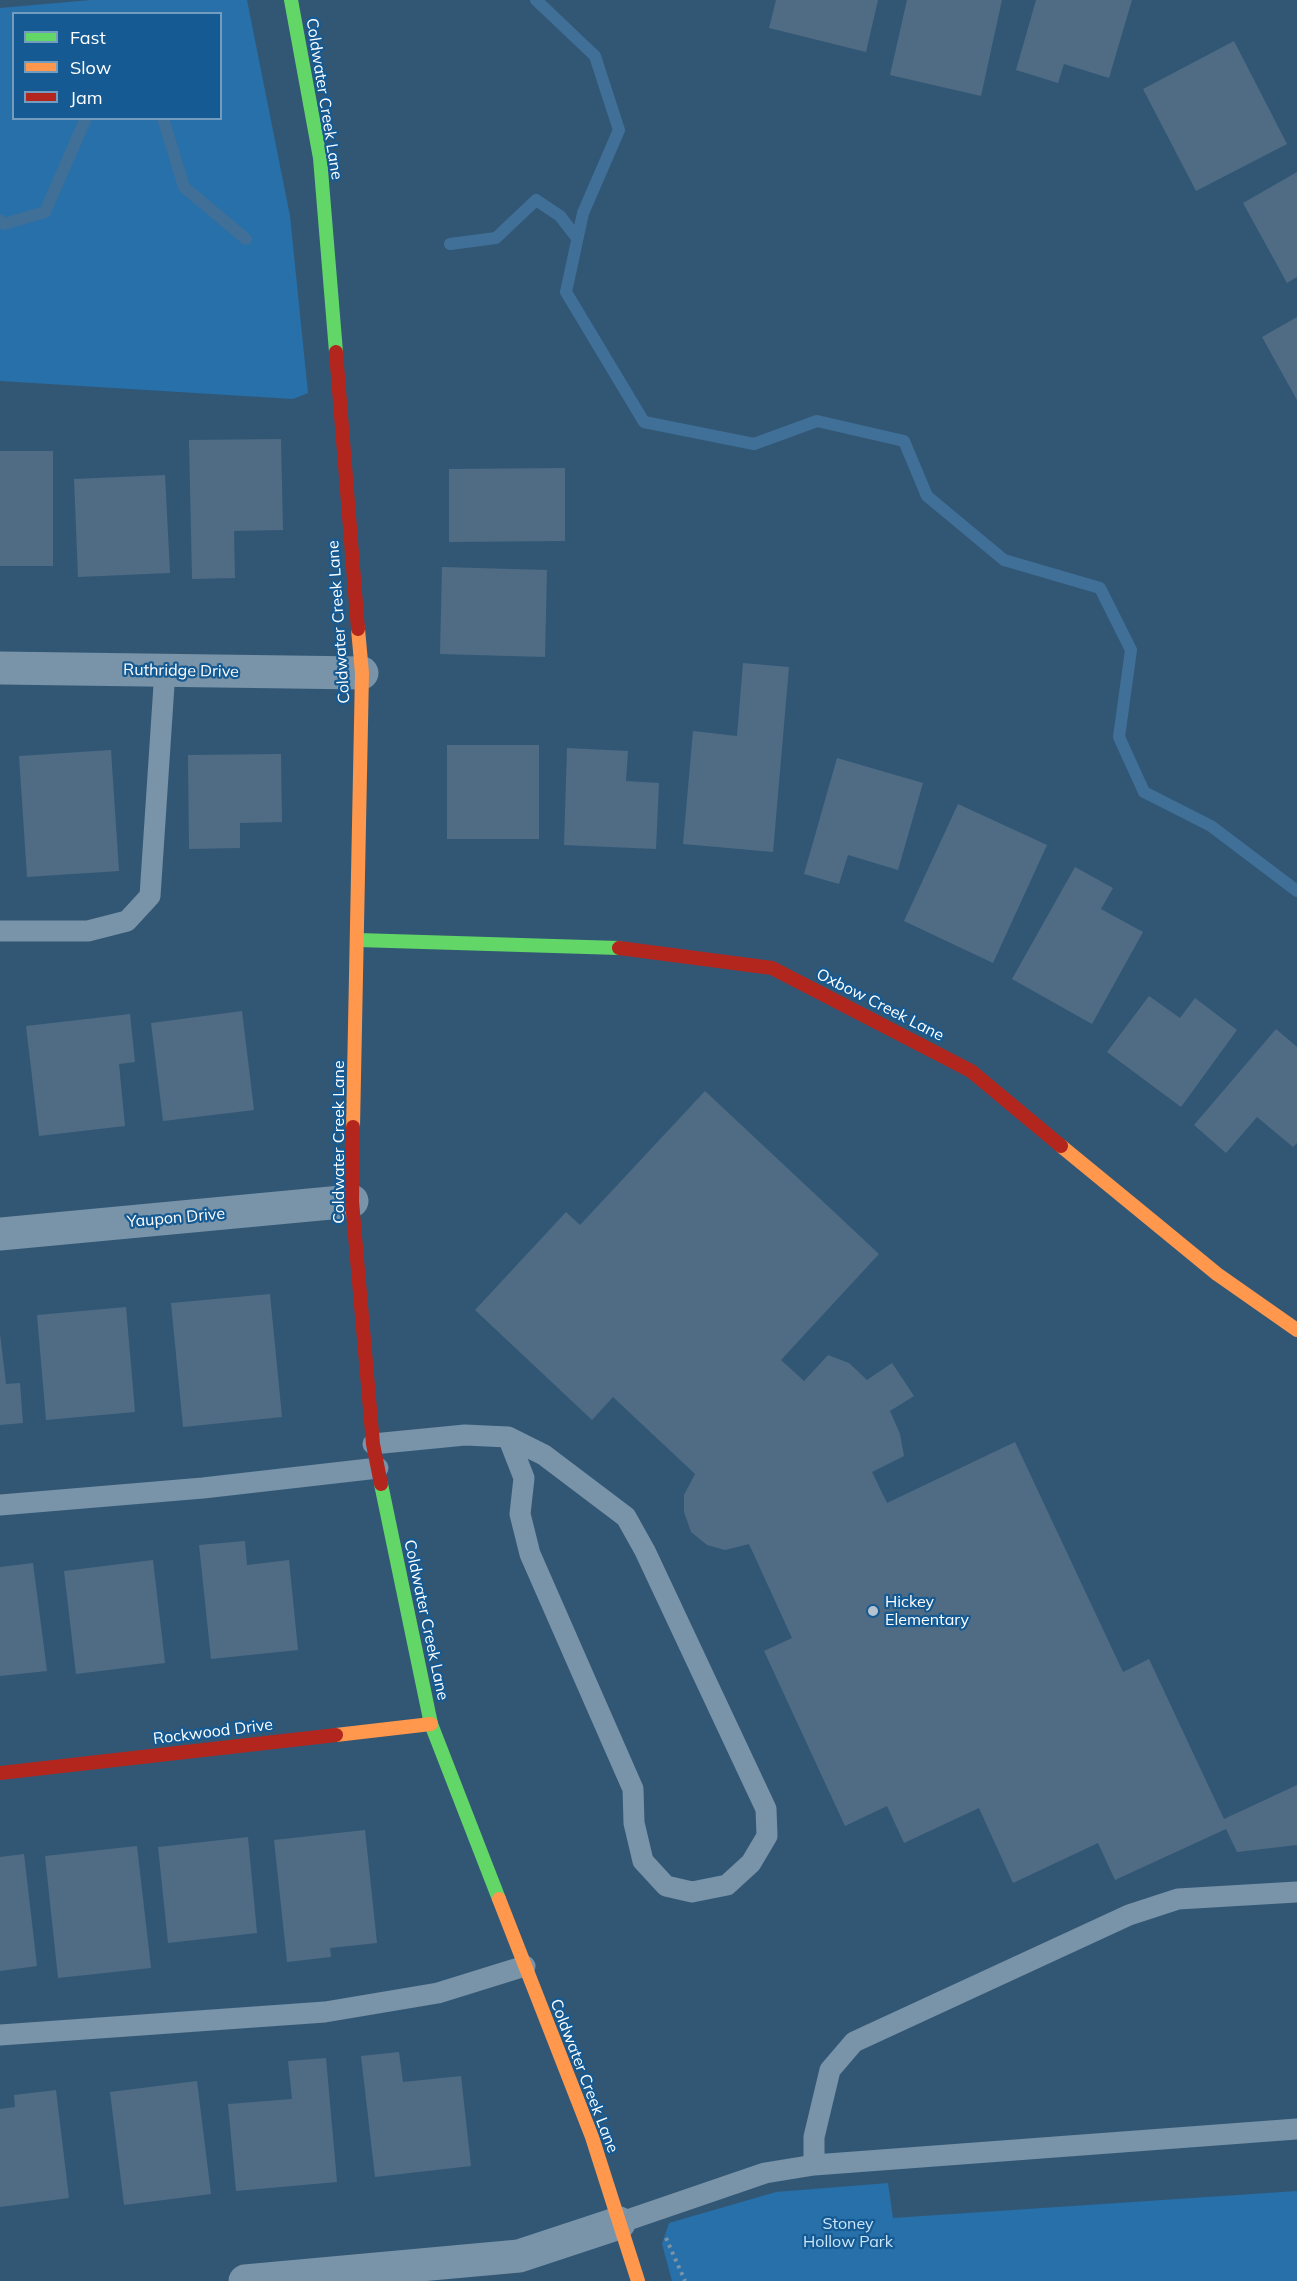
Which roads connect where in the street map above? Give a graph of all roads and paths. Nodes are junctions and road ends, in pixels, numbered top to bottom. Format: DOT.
graph roads {
  1 [pos="291,0"];
  2 [pos="0,668"];
  3 [pos="165,670"];
  4 [pos="362,673"];
  5 [pos="0,931"];
  6 [pos="358,940"];
  7 [pos="352,1201"];
  8 [pos="0,1234"];
  9 [pos="1297,1330"];
  10 [pos="508,1437"];
  11 [pos="373,1444"];
  12 [pos="378,1468"];
  13 [pos="0,1505"];
  14 [pos="431,1724"];
  15 [pos="0,1773"];
  16 [pos="1297,1892"];
  17 [pos="525,1966"];
  18 [pos="0,2035"];
  19 [pos="1297,2129"];
  20 [pos="814,2165"];
  21 [pos="654,2211"];
  22 [pos="619,2223"];
  23 [pos="245,2281"];
  24 [pos="638,2281"];
  25 [pos="686,2281"];
  1 -- 4 [label="street, Coldwater Creek Lane"];
  2 -- 3 [label="street, Ruthridge Drive"];
  3 -- 4 [label="street, Ruthridge Drive"];
  3 -- 5 [label="lane"];
  4 -- 6 [label="street, Coldwater Creek Lane"];
  6 -- 7 [label="street, Coldwater Creek Lane"];
  6 -- 9 [label="street, Oxbow Creek Lane"];
  7 -- 8 [label="street, Yaupon Drive"];
  7 -- 11 [label="street, Coldwater Creek Lane"];
  10 -- 10 [label="lane"];
  10 -- 11 [label="lane"];
  11 -- 12 [label="street, Coldwater Creek Lane"];
  12 -- 13 [label="lane"];
  12 -- 14 [label="street, Coldwater Creek Lane"];
  14 -- 15 [label="street, Rockwood Drive"];
  14 -- 17 [label="street, Coldwater Creek Lane"];
  16 -- 20 [label="lane"];
  17 -- 18 [label="lane"];
  17 -- 22 [label="street, Coldwater Creek Lane"];
  19 -- 20 [label="lane"];
  20 -- 21 [label="lane"];
  21 -- 22 [label="lane"];
  21 -- 25 [label="path"];
  22 -- 23 [label="street"];
  22 -- 24 [label="street, Coldwater Creek Lane"];
}
